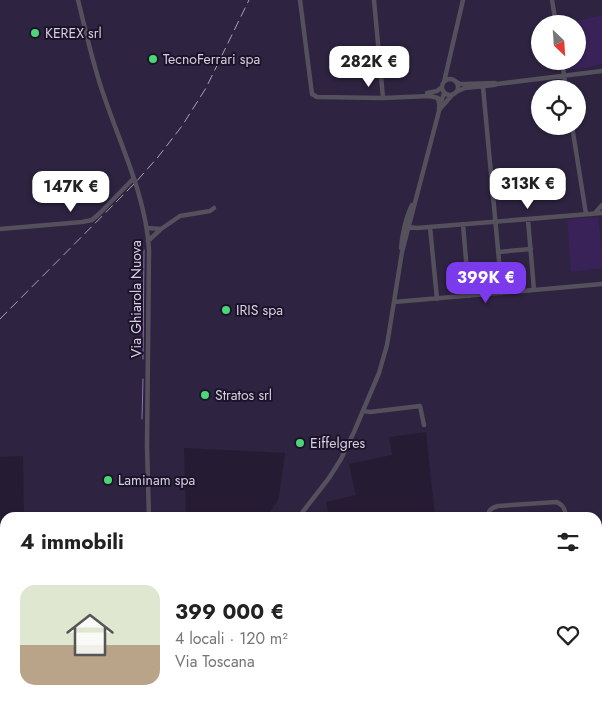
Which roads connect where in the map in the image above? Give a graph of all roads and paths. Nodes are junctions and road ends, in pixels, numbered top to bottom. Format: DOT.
graph roads {
  1 [pos="78,0"];
  2 [pos="300,0"];
  3 [pos="374,0"];
  4 [pos="464,0"];
  5 [pos="552,0"];
  6 [pos="554,15"];
  7 [pos="449,65"];
  8 [pos="563,70"];
  9 [pos="602,70"];
  10 [pos="564,75"];
  11 [pos="565,80"];
  12 [pos="453,81"];
  13 [pos="497,84"];
  14 [pos="483,87"];
  15 [pos="444,89"];
  16 [pos="454,93"];
  17 [pos="422,95"];
  18 [pos="430,96"];
  19 [pos="383,98"];
  20 [pos="438,110"];
  21 [pos="573,135"];
  22 [pos="133,178"];
  23 [pos="414,202"];
  24 [pos="602,205"];
  25 [pos="214,208"];
  26 [pos="409,212"];
  27 [pos="595,213"];
  28 [pos="602,213"];
  29 [pos="586,214"];
  30 [pos="528,220"];
  31 [pos="496,222"];
  32 [pos="463,224"];
  33 [pos="408,227"];
  34 [pos="430,227"];
  35 [pos="147,228"];
  36 [pos="0,229"];
  37 [pos="161,229"];
  38 [pos="403,236"];
  39 [pos="148,241"];
  40 [pos="531,249"];
  41 [pos="402,252"];
  42 [pos="498,252"];
  43 [pos="602,284"];
  44 [pos="534,290"];
  45 [pos="502,293"];
  46 [pos="469,296"];
  47 [pos="437,298"];
  48 [pos="394,302"];
  49 [pos="364,411"];
  50 [pos="424,425"];
  51 [pos="150,512"];
  52 [pos="302,512"];
  53 [pos="488,512"];
  54 [pos="564,512"];
  1 -- 22 [label="street, Via Ghiarola Nuova"];
  2 -- 19 [label="street"];
  3 -- 19 [label="street"];
  4 -- 7 [label="street"];
  5 -- 6 [label="street"];
  7 -- 12 [label="street"];
  7 -- 15 [label="street"];
  8 -- 10 [label="street"];
  9 -- 10 [label="street"];
  10 -- 11 [label="street"];
  10 -- 13 [label="street"];
  12 -- 13 [label="street"];
  12 -- 15 [label="street"];
  12 -- 16 [label="street"];
  13 -- 14 [label="street"];
  14 -- 16 [label="street"];
  14 -- 31 [label="street"];
  15 -- 16 [label="street"];
  15 -- 17 [label="street"];
  15 -- 18 [label="street"];
  15 -- 20 [label="street"];
  16 -- 20 [label="street"];
  17 -- 18 [label="street"];
  17 -- 19 [label="street"];
  18 -- 20 [label="street"];
  20 -- 23 [label="street"];
  21 -- 29 [label="street"];
  22 -- 35 [label="street, Via Ghiarola Nuova"];
  22 -- 36 [label="street"];
  23 -- 26 [label="street"];
  23 -- 33 [label="street"];
  24 -- 27 [label="street"];
  25 -- 37 [label="street"];
  26 -- 33 [label="street"];
  26 -- 38 [label="street"];
  27 -- 28 [label="street"];
  27 -- 29 [label="street"];
  29 -- 30 [label="street"];
  30 -- 31 [label="street"];
  30 -- 40 [label="street"];
  31 -- 32 [label="street"];
  31 -- 42 [label="street"];
  32 -- 34 [label="street"];
  32 -- 46 [label="street"];
  33 -- 34 [label="street"];
  33 -- 38 [label="street"];
  33 -- 41 [label="street"];
  34 -- 47 [label="street"];
  35 -- 37 [label="street"];
  35 -- 39 [label="street, Via Ghiarola Nuova"];
  37 -- 39 [label="street"];
  38 -- 41 [label="street"];
  39 -- 51 [label="street, Via Ghiarola Nuova"];
  40 -- 42 [label="street"];
  40 -- 44 [label="street"];
  41 -- 48 [label="street"];
  42 -- 45 [label="street"];
  43 -- 44 [label="street"];
  44 -- 45 [label="street"];
  45 -- 46 [label="street"];
  46 -- 47 [label="street"];
  47 -- 48 [label="street"];
  48 -- 49 [label="street"];
  49 -- 50 [label="street"];
  49 -- 52 [label="street"];
  53 -- 54 [label="street"];
}
